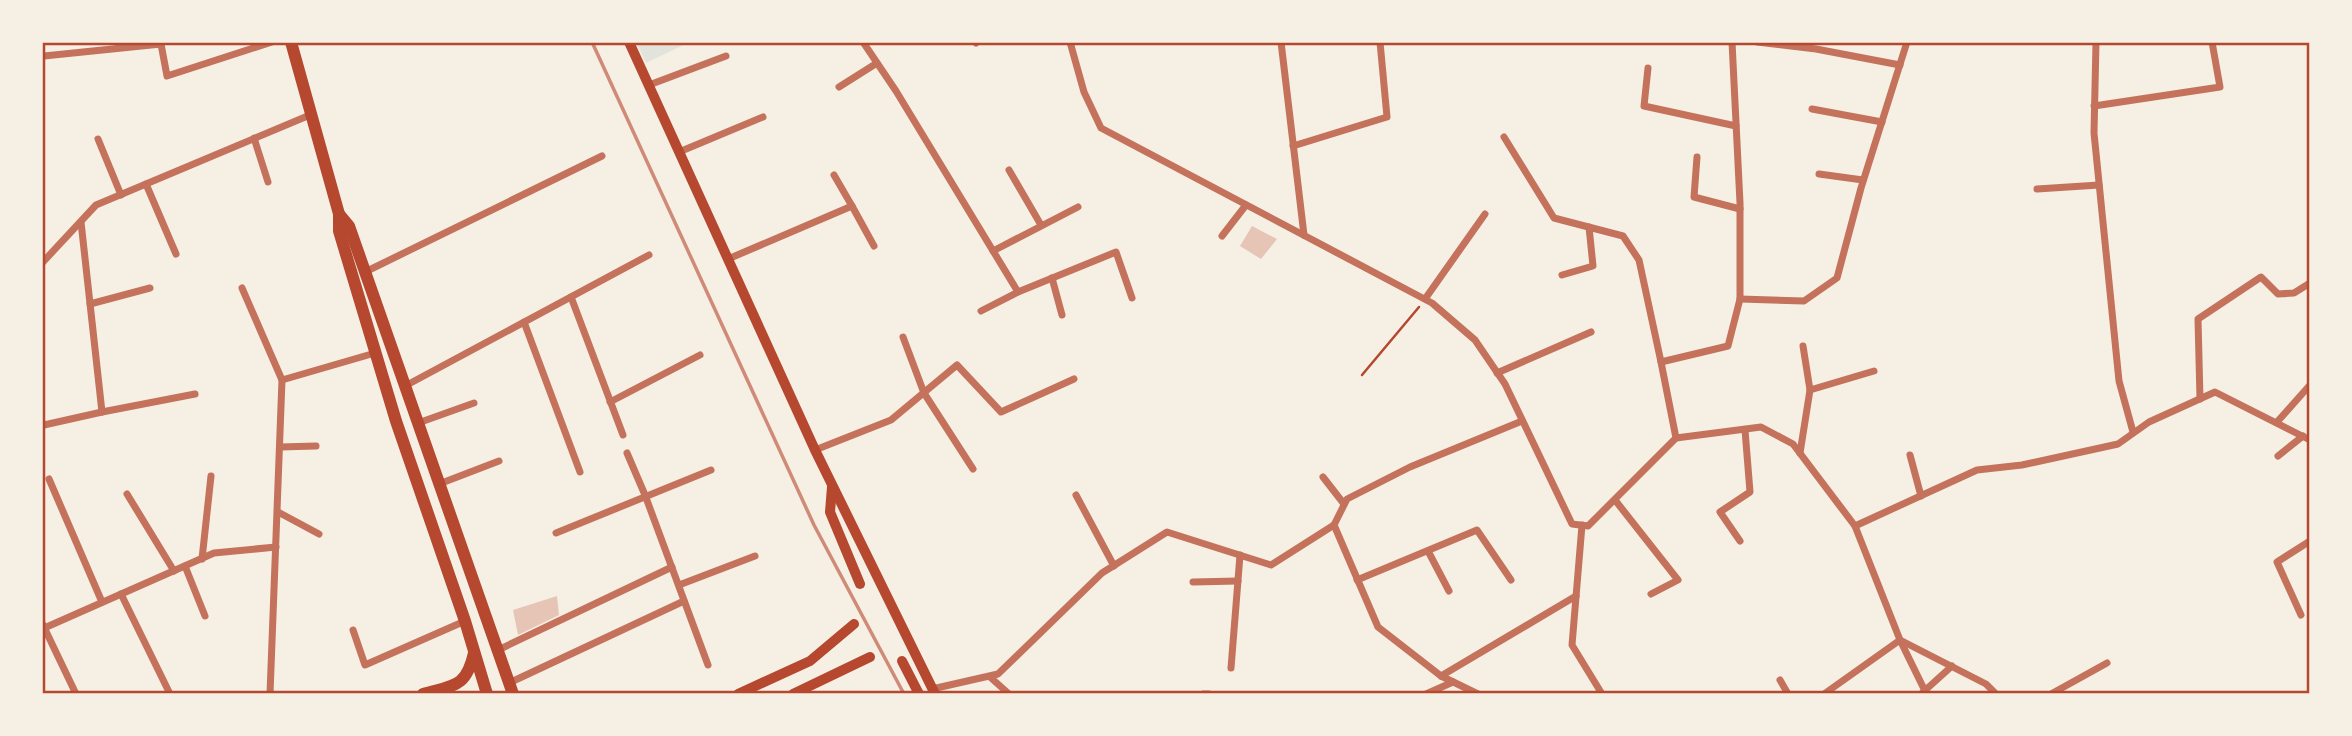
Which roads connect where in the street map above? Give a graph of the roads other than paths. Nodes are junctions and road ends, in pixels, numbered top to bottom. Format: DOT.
graph roads {
  1 [pos="272,42"];
  2 [pos="292,42"];
  3 [pos="629,42"];
  4 [pos="863,42"];
  5 [pos="1070,42"];
  6 [pos="1281,42"];
  7 [pos="1380,42"];
  8 [pos="1732,42"];
  9 [pos="1757,42"];
  10 [pos="1907,42"];
  11 [pos="2095,42"];
  12 [pos="2212,42"];
  13 [pos="1805,45"];
  14 [pos="44,56"];
  15 [pos="726,56"];
  16 [pos="877,63"];
  17 [pos="1900,65"];
  18 [pos="1648,68"];
  19 [pos="649,85"];
  20 [pos="839,87"];
  21 [pos="2094,106"];
  22 [pos="1812,109"];
  23 [pos="310,114"];
  24 [pos="763,117"];
  25 [pos="1882,122"];
  26 [pos="1736,126"];
  27 [pos="1504,137"];
  28 [pos="254,138"];
  29 [pos="98,139"];
  30 [pos="1293,146"];
  31 [pos="679,152"];
  32 [pos="602,156"];
  33 [pos="1698,157"];
  34 [pos="1009,170"];
  35 [pos="1819,174"];
  36 [pos="834,175"];
  37 [pos="1863,180"];
  38 [pos="268,182"];
  39 [pos="146,184"];
  40 [pos="2099,185"];
  41 [pos="2037,189"];
  42 [pos="121,195"];
  43 [pos="1246,205"];
  44 [pos="852,206"];
  45 [pos="1077,207"];
  46 [pos="1740,209"];
  47 [pos="339,214"];
  48 [pos="1485,214"];
  49 [pos="80,222"];
  50 [pos="1041,225"];
  51 [pos="1589,227"];
  52 [pos="1304,235"];
  53 [pos="1222,236"];
  54 [pos="874,246"];
  55 [pos="993,251"];
  56 [pos="176,254"];
  57 [pos="649,255"];
  58 [pos="728,259"];
  59 [pos="42,263"];
  60 [pos="365,272"];
  61 [pos="1562,275"];
  62 [pos="1052,278"];
  63 [pos="2310,283"];
  64 [pos="150,288"];
  65 [pos="242,288"];
  66 [pos="1018,292"];
  67 [pos="571,297"];
  68 [pos="1132,298"];
  69 [pos="1425,299"];
  70 [pos="1740,299"];
  71 [pos="90,304"];
  72 [pos="981,312"];
  73 [pos="1062,315"];
  74 [pos="524,322"];
  75 [pos="1591,332"];
  76 [pos="903,337"];
  77 [pos="1803,346"];
  78 [pos="375,353"];
  79 [pos="700,355"];
  80 [pos="1661,362"];
  81 [pos="1874,371"];
  82 [pos="1497,373"];
  83 [pos="1074,379"];
  84 [pos="282,380"];
  85 [pos="2310,385"];
  86 [pos="405,386"];
  87 [pos="1810,390"];
  88 [pos="923,393"];
  89 [pos="195,394"];
  90 [pos="2200,399"];
  91 [pos="610,402"];
  92 [pos="474,403"];
  93 [pos="102,412"];
  94 [pos="1522,421"];
  95 [pos="2277,422"];
  96 [pos="418,423"];
  97 [pos="44,425"];
  98 [pos="1745,430"];
  99 [pos="2133,432"];
  100 [pos="623,435"];
  101 [pos="1676,438"];
  102 [pos="2306,438"];
  103 [pos="316,446"];
  104 [pos="280,447"];
  105 [pos="815,450"];
  106 [pos="627,453"];
  107 [pos="1800,453"];
  108 [pos="1910,456"];
  109 [pos="2278,456"];
  110 [pos="499,461"];
  111 [pos="973,469"];
  112 [pos="711,470"];
  113 [pos="580,472"];
  114 [pos="211,476"];
  115 [pos="1323,477"];
  116 [pos="49,479"];
  117 [pos="439,484"];
  118 [pos="832,485"];
  119 [pos="127,494"];
  120 [pos="645,495"];
  121 [pos="1076,495"];
  122 [pos="1921,496"];
  123 [pos="1615,500"];
  124 [pos="1346,502"];
  125 [pos="278,512"];
  126 [pos="1334,525"];
  127 [pos="1582,525"];
  128 [pos="1855,526"];
  129 [pos="556,533"];
  130 [pos="319,534"];
  131 [pos="1740,541"];
  132 [pos="2310,541"];
  133 [pos="276,547"];
  134 [pos="1427,551"];
  135 [pos="1240,555"];
  136 [pos="755,556"];
  137 [pos="202,559"];
  138 [pos="186,566"];
  139 [pos="1114,566"];
  140 [pos="672,567"];
  141 [pos="174,571"];
  142 [pos="1357,580"];
  143 [pos="1511,580"];
  144 [pos="1238,581"];
  145 [pos="1193,582"];
  146 [pos="860,584"];
  147 [pos="678,585"];
  148 [pos="1448,591"];
  149 [pos="121,594"];
  150 [pos="1651,594"];
  151 [pos="1576,596"];
  152 [pos="684,601"];
  153 [pos="102,602"];
  154 [pos="2301,615"];
  155 [pos="205,616"];
  156 [pos="465,621"];
  157 [pos="854,624"];
  158 [pos="43,627"];
  159 [pos="353,630"];
  160 [pos="1900,640"];
  161 [pos="498,650"];
  162 [pos="475,653"];
  163 [pos="870,657"];
  164 [pos="902,660"];
  165 [pos="810,661"];
  166 [pos="2107,663"];
  167 [pos="708,665"];
  168 [pos="1952,666"];
  169 [pos="1231,668"];
  170 [pos="1441,676"];
  171 [pos="990,677"];
  172 [pos="1780,680"];
  173 [pos="820,681"];
  174 [pos="1453,682"];
  175 [pos="451,686"];
  176 [pos="511,689"];
  177 [pos="934,692"];
  178 [pos="1923,692"];
  179 [pos="76,694"];
  180 [pos="170,694"];
  181 [pos="271,694"];
  182 [pos="422,694"];
  183 [pos="462,694"];
  184 [pos="486,694"];
  185 [pos="738,694"];
  186 [pos="793,694"];
  187 [pos="919,694"];
  188 [pos="1009,694"];
  189 [pos="1203,694"];
  190 [pos="1209,694"];
  191 [pos="1426,694"];
  192 [pos="1478,694"];
  193 [pos="1602,694"];
  194 [pos="1788,694"];
  195 [pos="1824,694"];
  196 [pos="1996,694"];
  197 [pos="2051,694"];
  1 -- 14 [label="street"];
  2 -- 23 [label="main road"];
  3 -- 19 [label="main road"];
  4 -- 16 [label="street"];
  5 -- 43 [label="street"];
  6 -- 30 [label="street"];
  7 -- 30 [label="street"];
  8 -- 26 [label="street"];
  9 -- 13 [label="street"];
  10 -- 17 [label="street"];
  11 -- 21 [label="street"];
  12 -- 21 [label="street"];
  13 -- 17 [label="street"];
  15 -- 19 [label="street"];
  16 -- 20 [label="street"];
  16 -- 55 [label="street"];
  17 -- 25 [label="street"];
  18 -- 26 [label="street"];
  19 -- 31 [label="main road"];
  21 -- 40 [label="street"];
  22 -- 25 [label="street"];
  23 -- 28 [label="street"];
  23 -- 47 [label="main road"];
  24 -- 31 [label="street"];
  25 -- 37 [label="street"];
  26 -- 46 [label="street"];
  27 -- 51 [label="street"];
  28 -- 38 [label="street"];
  28 -- 39 [label="street"];
  29 -- 42 [label="street"];
  30 -- 52 [label="street"];
  31 -- 58 [label="main road"];
  32 -- 60 [label="street"];
  33 -- 46 [label="street"];
  34 -- 50 [label="street"];
  35 -- 37 [label="street"];
  36 -- 44 [label="street"];
  37 -- 70 [label="street"];
  39 -- 42 [label="street"];
  39 -- 56 [label="street"];
  40 -- 41 [label="street"];
  40 -- 99 [label="street"];
  42 -- 49 [label="street"];
  43 -- 52 [label="street"];
  43 -- 53 [label="street"];
  44 -- 54 [label="street"];
  44 -- 58 [label="street"];
  45 -- 50 [label="street"];
  46 -- 70 [label="street"];
  47 -- 60 [label="main road"];
  47 -- 78 [label="main road"];
  48 -- 69 [label="street"];
  49 -- 59 [label="street"];
  49 -- 71 [label="street"];
  50 -- 55 [label="street"];
  51 -- 61 [label="street"];
  51 -- 80 [label="street"];
  52 -- 69 [label="street"];
  55 -- 66 [label="street"];
  57 -- 67 [label="street"];
  58 -- 105 [label="main road"];
  60 -- 86 [label="main road"];
  62 -- 66 [label="street"];
  62 -- 68 [label="street"];
  62 -- 73 [label="street"];
  63 -- 90 [label="street"];
  64 -- 71 [label="street"];
  65 -- 84 [label="street"];
  66 -- 72 [label="street"];
  67 -- 74 [label="street"];
  67 -- 91 [label="street"];
  69 -- 82 [label="street"];
  70 -- 80 [label="street"];
  71 -- 93 [label="street"];
  74 -- 86 [label="street"];
  74 -- 113 [label="street"];
  75 -- 82 [label="street"];
  76 -- 88 [label="street"];
  77 -- 87 [label="street"];
  78 -- 84 [label="street"];
  78 -- 156 [label="main road"];
  79 -- 91 [label="street"];
  80 -- 101 [label="street"];
  81 -- 87 [label="street"];
  82 -- 94 [label="street"];
  83 -- 88 [label="street"];
  84 -- 104 [label="street"];
  85 -- 95 [label="street"];
  86 -- 96 [label="main road"];
  87 -- 107 [label="street"];
  88 -- 105 [label="street"];
  88 -- 111 [label="street"];
  89 -- 93 [label="street"];
  90 -- 95 [label="street"];
  90 -- 99 [label="street"];
  91 -- 100 [label="street"];
  92 -- 96 [label="street"];
  93 -- 97 [label="street"];
  94 -- 124 [label="street"];
  94 -- 127 [label="street"];
  95 -- 102 [label="street"];
  96 -- 117 [label="main road"];
  98 -- 101 [label="street"];
  98 -- 107 [label="street"];
  98 -- 131 [label="street"];
  99 -- 122 [label="street"];
  101 -- 123 [label="street"];
  102 -- 109 [label="street"];
  103 -- 104 [label="street"];
  104 -- 125 [label="street"];
  105 -- 118 [label="main road"];
  106 -- 120 [label="street"];
  107 -- 128 [label="street"];
  108 -- 122 [label="street"];
  110 -- 117 [label="street"];
  112 -- 120 [label="street"];
  114 -- 137 [label="street"];
  115 -- 124 [label="street"];
  116 -- 153 [label="street"];
  117 -- 161 [label="main road"];
  118 -- 146 [label="main road"];
  118 -- 177 [label="main road"];
  119 -- 141 [label="street"];
  120 -- 129 [label="street"];
  120 -- 140 [label="street"];
  121 -- 139 [label="street"];
  122 -- 128 [label="street"];
  123 -- 127 [label="street"];
  123 -- 150 [label="street"];
  124 -- 126 [label="street"];
  125 -- 130 [label="street"];
  125 -- 133 [label="street"];
  126 -- 135 [label="street"];
  126 -- 142 [label="street"];
  127 -- 151 [label="street"];
  128 -- 160 [label="street"];
  132 -- 154 [label="street"];
  133 -- 137 [label="street"];
  133 -- 181 [label="street"];
  134 -- 142 [label="street"];
  134 -- 143 [label="street"];
  134 -- 148 [label="street"];
  135 -- 139 [label="street"];
  135 -- 144 [label="street"];
  136 -- 147 [label="street"];
  137 -- 138 [label="street"];
  138 -- 141 [label="street"];
  138 -- 155 [label="street"];
  139 -- 171 [label="street"];
  140 -- 147 [label="street"];
  140 -- 161 [label="street"];
  141 -- 149 [label="street"];
  142 -- 170 [label="street"];
  144 -- 145 [label="street"];
  144 -- 169 [label="street"];
  147 -- 152 [label="street"];
  149 -- 153 [label="street"];
  149 -- 180 [label="street"];
  151 -- 170 [label="street"];
  151 -- 193 [label="street"];
  152 -- 167 [label="street"];
  152 -- 176 [label="street"];
  153 -- 158 [label="street"];
  156 -- 159 [label="street"];
  156 -- 162 [label="main road"];
  157 -- 165 [label="main road"];
  158 -- 179 [label="street"];
  160 -- 168 [label="street"];
  160 -- 178 [label="street"];
  160 -- 195 [label="street"];
  161 -- 176 [label="main road"];
  162 -- 175 [label="main road"];
  162 -- 184 [label="main road"];
  163 -- 173 [label="main road"];
  164 -- 187 [label="main road"];
  165 -- 173 [label="main road"];
  165 -- 185 [label="main road"];
  166 -- 197 [label="street"];
  168 -- 178 [label="street"];
  168 -- 196 [label="street"];
  170 -- 174 [label="street"];
  171 -- 177 [label="street"];
  171 -- 188 [label="street"];
  172 -- 194 [label="street"];
  173 -- 186 [label="main road"];
  174 -- 191 [label="street"];
  174 -- 192 [label="street"];
  175 -- 182 [label="main road"];
  175 -- 183 [label="main road"];
  189 -- 190 [label="street"];
}
